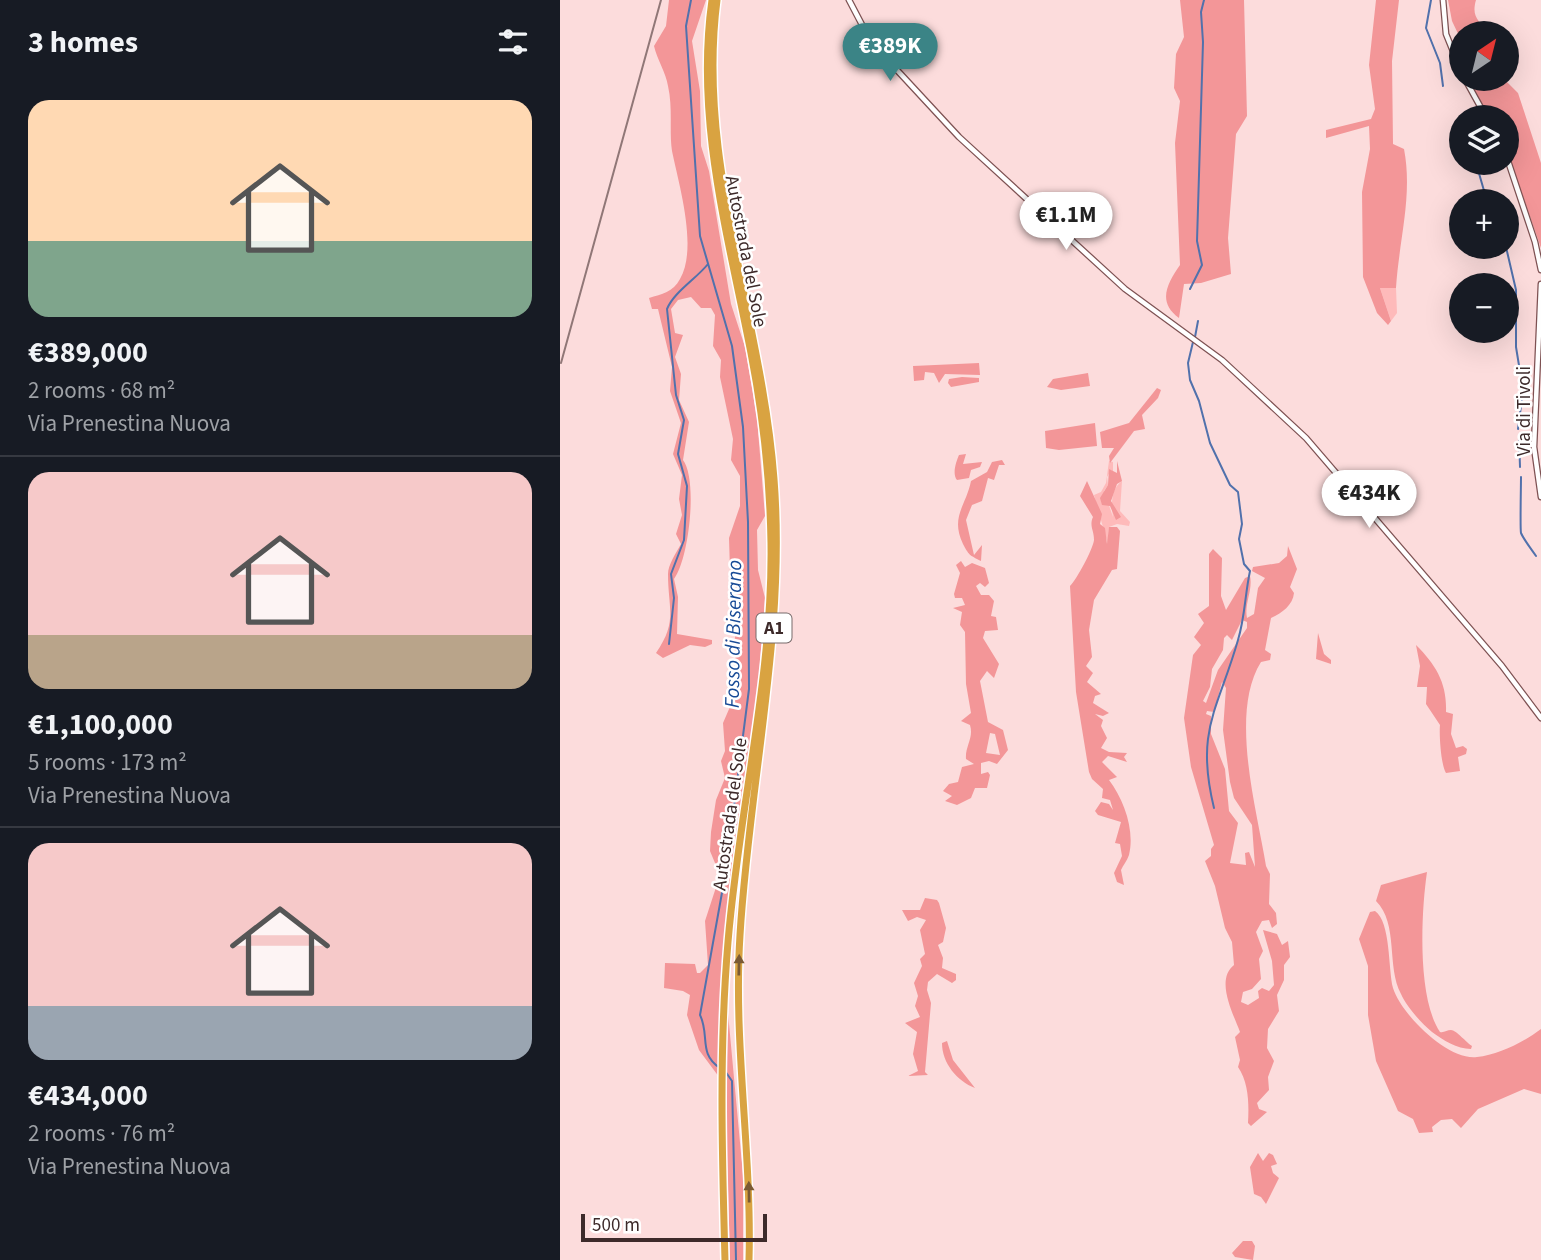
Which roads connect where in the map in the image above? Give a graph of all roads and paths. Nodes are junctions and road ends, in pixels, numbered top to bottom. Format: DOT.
graph roads {
  1 [pos="715,0"];
  2 [pos="849,0"];
  3 [pos="1443,0"];
  4 [pos="1449,41"];
  5 [pos="1513,175"];
  6 [pos="1541,270"];
  7 [pos="1541,284"];
  8 [pos="1541,497"];
  9 [pos="1541,718"];
  10 [pos="725,1260"];
  11 [pos="749,1260"];
  1 -- 10 [label="highway, Autostrada del Sole / A1"];
  11 -- 1 [label="highway, Autostrada del Sole / A1, one-way"];
  2 -- 9 [label="main road"];
  3 -- 4 [label="main road"];
  5 -- 6 [label="main road"];
  7 -- 8 [label="main road, Via di Tivoli"];
}
